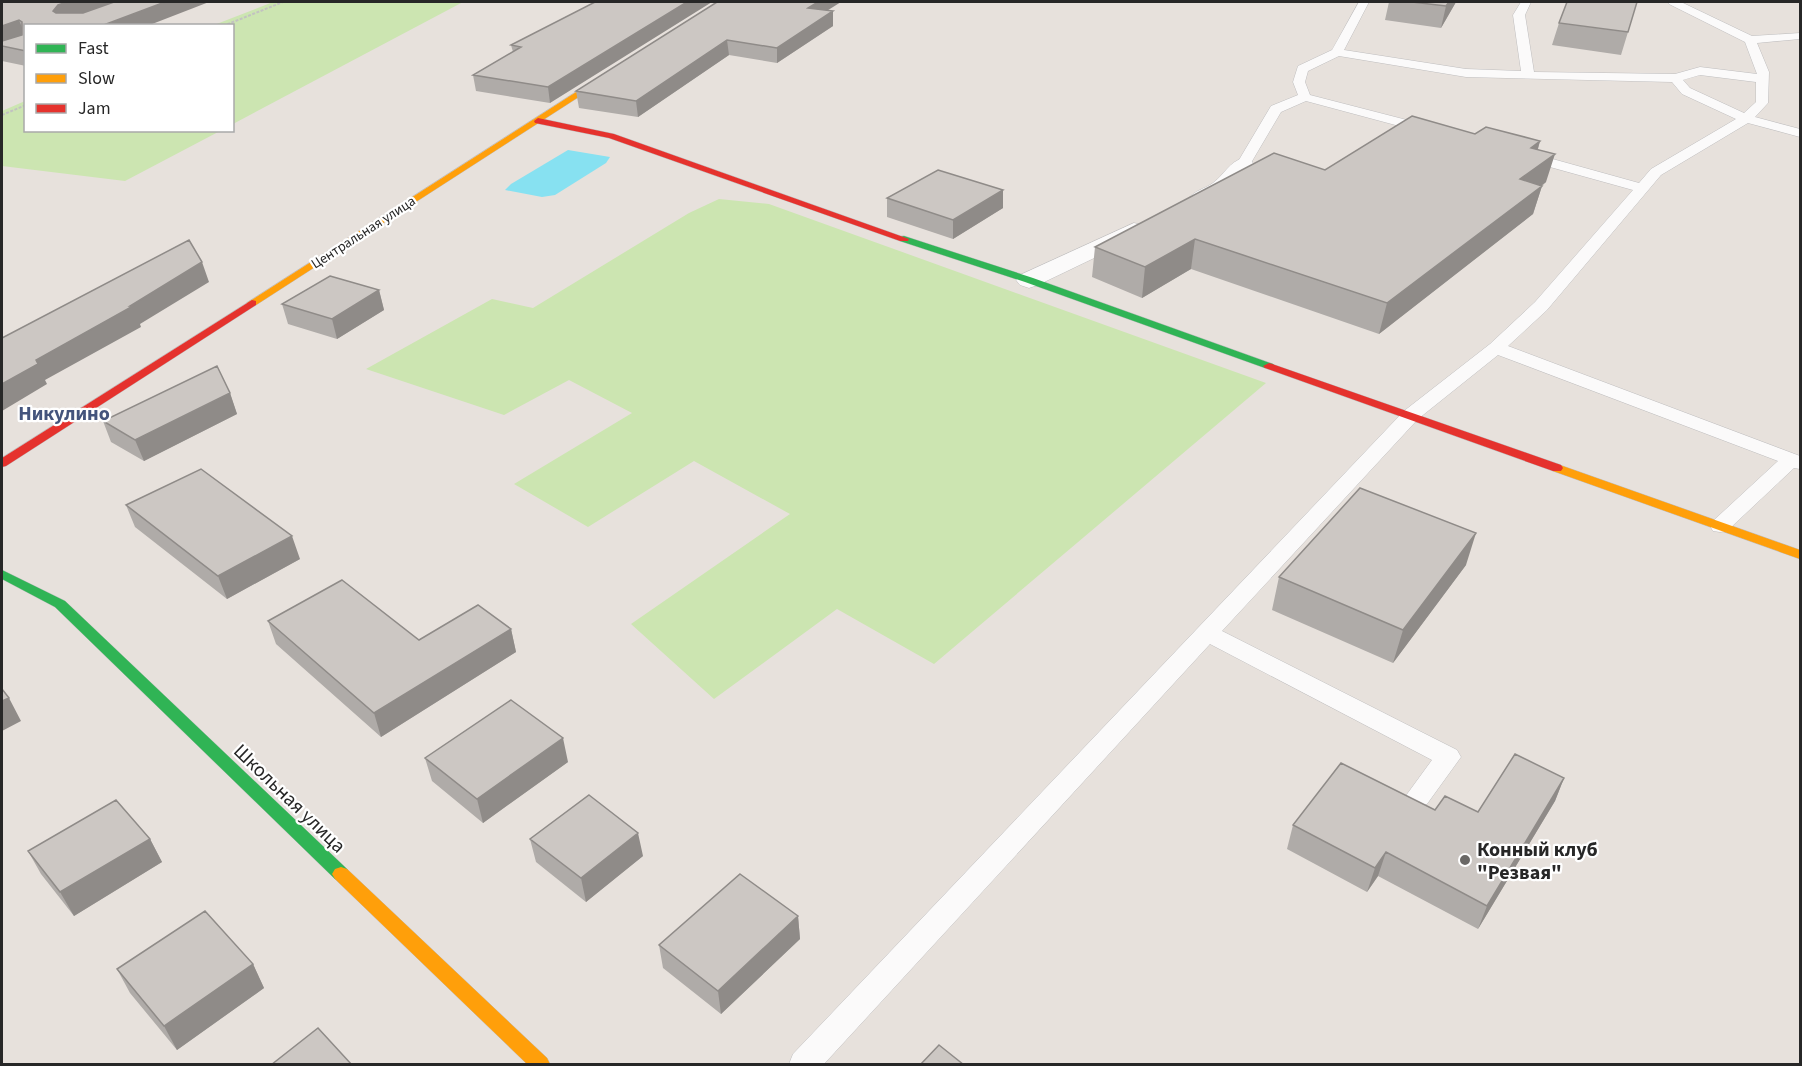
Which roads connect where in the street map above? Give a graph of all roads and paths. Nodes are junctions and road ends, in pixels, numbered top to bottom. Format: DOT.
graph roads {
  1 [pos="283,2"];
  2 [pos="1364,2"];
  3 [pos="1526,2"];
  4 [pos="1673,2"];
  5 [pos="228,24"];
  6 [pos="1800,36"];
  7 [pos="1750,40"];
  8 [pos="1337,52"];
  9 [pos="623,66"];
  10 [pos="1528,76"];
  11 [pos="1675,78"];
  12 [pos="1762,79"];
  13 [pos="1305,97"];
  14 [pos="24,106"];
  15 [pos="2,115"];
  16 [pos="1746,119"];
  17 [pos="538,121"];
  18 [pos="1440,133"];
  19 [pos="1800,133"];
  20 [pos="1508,151"];
  21 [pos="1243,165"];
  22 [pos="1643,188"];
  23 [pos="1183,207"];
  24 [pos="1154,221"];
  25 [pos="1029,280"];
  26 [pos="1496,348"];
  27 [pos="1410,415"];
  28 [pos="1796,462"];
  29 [pos="2,463"];
  30 [pos="1720,526"];
  31 [pos="1800,555"];
  32 [pos="2,574"];
  33 [pos="1207,633"];
  34 [pos="1418,797"];
  35 [pos="540,1065"];
  36 [pos="804,1065"];
  1 -- 5 [label="path"];
  2 -- 8 [label="lane"];
  3 -- 10 [label="lane"];
  4 -- 7 [label="lane"];
  6 -- 7 [label="lane"];
  7 -- 12 [label="lane"];
  8 -- 10 [label="lane"];
  8 -- 13 [label="lane"];
  9 -- 17 [label="street, Центральная улица"];
  10 -- 11 [label="lane"];
  11 -- 12 [label="lane"];
  11 -- 16 [label="lane"];
  12 -- 16 [label="lane"];
  13 -- 18 [label="lane"];
  13 -- 21 [label="lane"];
  14 -- 15 [label="path"];
  16 -- 19 [label="lane"];
  16 -- 22 [label="lane"];
  17 -- 25 [label="street"];
  17 -- 29 [label="street, Центральная улица"];
  20 -- 22 [label="lane"];
  21 -- 23 [label="street"];
  22 -- 26 [label="lane"];
  24 -- 25 [label="street"];
  25 -- 27 [label="street"];
  26 -- 27 [label="lane"];
  26 -- 28 [label="lane"];
  27 -- 30 [label="street"];
  27 -- 33 [label="lane"];
  28 -- 30 [label="lane"];
  30 -- 31 [label="street"];
  32 -- 35 [label="street, Школьная улица"];
  33 -- 34 [label="lane"];
  33 -- 36 [label="lane"];
}
